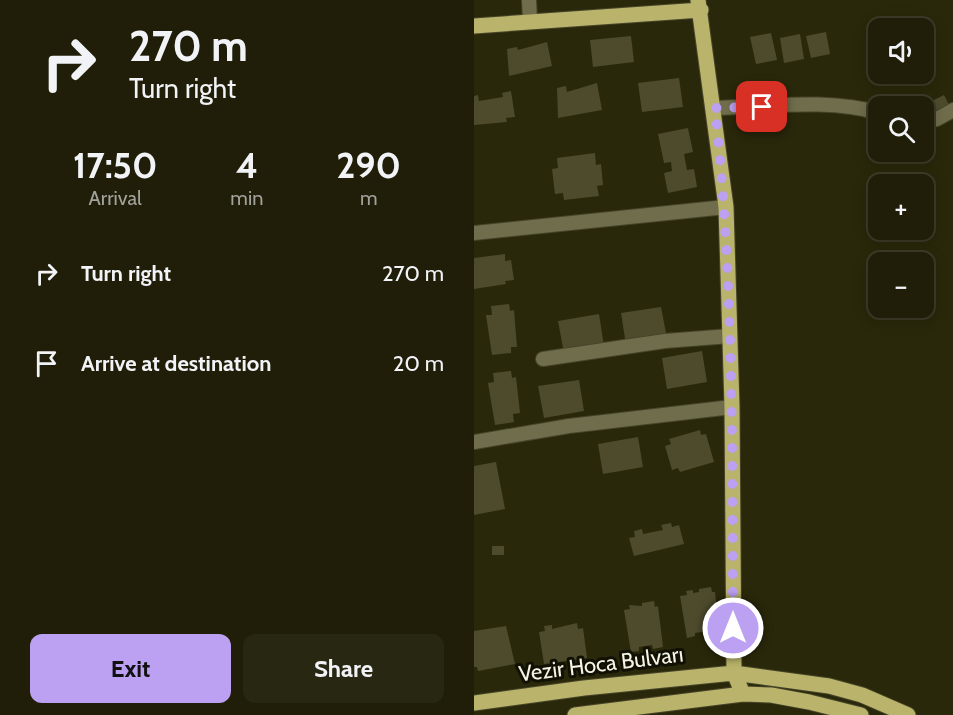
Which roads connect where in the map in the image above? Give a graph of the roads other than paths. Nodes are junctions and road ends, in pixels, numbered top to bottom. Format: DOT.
graph roads {
  1 [pos="529,0"];
  2 [pos="700,5"];
  3 [pos="530,21"];
  4 [pos="474,26"];
  5 [pos="715,108"];
  6 [pos="868,110"];
  7 [pos="953,110"];
  8 [pos="934,119"];
  9 [pos="726,207"];
  10 [pos="474,233"];
  11 [pos="730,336"];
  12 [pos="543,359"];
  13 [pos="732,407"];
  14 [pos="474,442"];
  15 [pos="734,673"];
  16 [pos="743,694"];
  17 [pos="474,703"];
  18 [pos="810,709"];
  19 [pos="575,715"];
  20 [pos="861,715"];
  21 [pos="908,715"];
  1 -- 3 [label="street"];
  2 -- 3 [label="main road"];
  2 -- 5 [label="main road"];
  3 -- 4 [label="main road"];
  5 -- 6 [label="street"];
  5 -- 9 [label="main road"];
  7 -- 8 [label="street"];
  9 -- 10 [label="street"];
  9 -- 11 [label="main road"];
  11 -- 12 [label="street"];
  11 -- 13 [label="main road"];
  13 -- 14 [label="street"];
  13 -- 15 [label="main road"];
  15 -- 16 [label="main road"];
  15 -- 17 [label="main road, Vezir Hoca Bulvarı"];
  15 -- 21 [label="main road, Vezir Hoca Bulvarı"];
  16 -- 18 [label="main road"];
  16 -- 19 [label="main road"];
  18 -- 20 [label="main road"];
}
